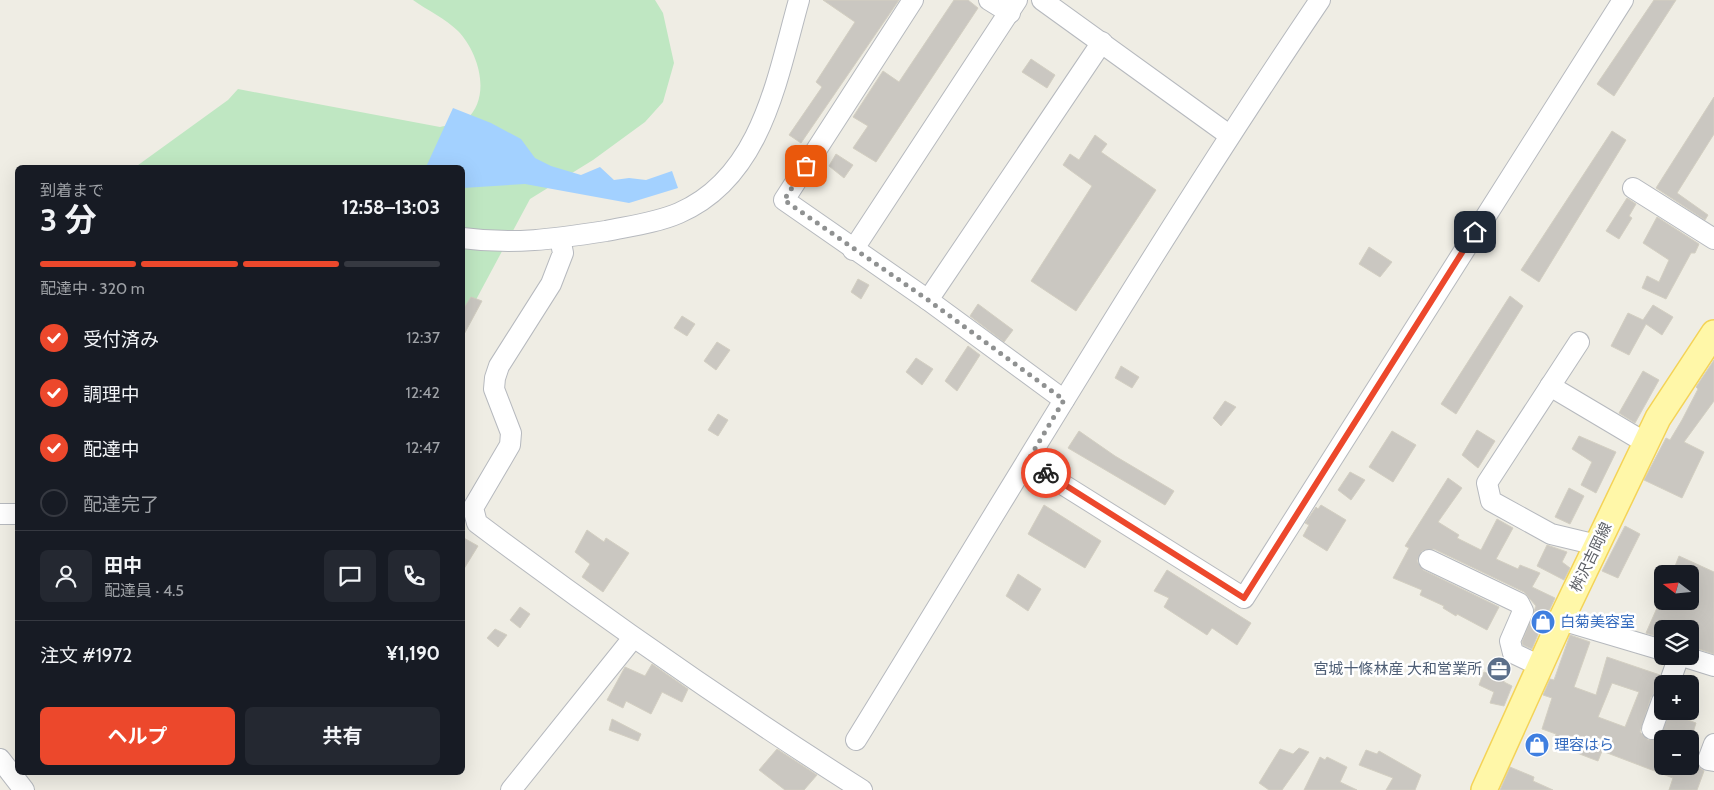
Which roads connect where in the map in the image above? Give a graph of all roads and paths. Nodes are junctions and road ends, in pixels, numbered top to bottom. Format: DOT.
graph roads {
  1 [pos="799,0"];
  2 [pos="913,0"];
  3 [pos="989,0"];
  4 [pos="1042,0"];
  5 [pos="1320,0"];
  6 [pos="1623,0"];
  7 [pos="1014,6"];
  8 [pos="1102,42"];
  9 [pos="1229,135"];
  10 [pos="1633,188"];
  11 [pos="465,238"];
  12 [pos="560,238"];
  13 [pos="1714,238"];
  14 [pos="853,250"];
  15 [pos="928,300"];
  16 [pos="1714,333"];
  17 [pos="1578,342"];
  18 [pos="1550,386"];
  19 [pos="1064,400"];
  20 [pos="1646,443"];
  21 [pos="1027,462"];
  22 [pos="0,514"];
  23 [pos="15,514"];
  24 [pos="1597,545"];
  25 [pos="1429,560"];
  26 [pos="1561,620"];
  27 [pos="633,638"];
  28 [pos="1654,648"];
  29 [pos="1699,661"];
  30 [pos="1540,666"];
  31 [pos="1714,666"];
  32 [pos="1655,720"];
  33 [pos="1652,729"];
  34 [pos="856,740"];
  35 [pos="1714,744"];
  36 [pos="0,759"];
  37 [pos="1714,762"];
  38 [pos="24,790"];
  39 [pos="510,790"];
  40 [pos="862,790"];
  41 [pos="1484,790"];
  1 -- 12 [label="street"];
  2 -- 14 [label="street"];
  3 -- 7 [label="street"];
  4 -- 8 [label="street"];
  5 -- 9 [label="street"];
  6 -- 21 [label="street"];
  7 -- 14 [label="street"];
  8 -- 9 [label="street"];
  8 -- 15 [label="street"];
  9 -- 19 [label="street"];
  10 -- 13 [label="street"];
  11 -- 12 [label="street"];
  12 -- 27 [label="street"];
  14 -- 15 [label="street"];
  15 -- 19 [label="street"];
  16 -- 20 [label="main road, 桝沢吉岡線"];
  17 -- 18 [label="street"];
  18 -- 20 [label="street"];
  18 -- 24 [label="street"];
  19 -- 21 [label="street"];
  20 -- 24 [label="main road, 桝沢吉岡線"];
  21 -- 34 [label="street"];
  22 -- 23 [label="street"];
  24 -- 26 [label="main road, 桝沢吉岡線"];
  25 -- 30 [label="street"];
  26 -- 28 [label="street"];
  26 -- 30 [label="main road, 桝沢吉岡線"];
  27 -- 39 [label="street"];
  27 -- 40 [label="street"];
  29 -- 31 [label="street"];
  30 -- 41 [label="main road, 桝沢吉岡線"];
  32 -- 33 [label="street"];
  35 -- 37 [label="street"];
  36 -- 38 [label="street"];
}
